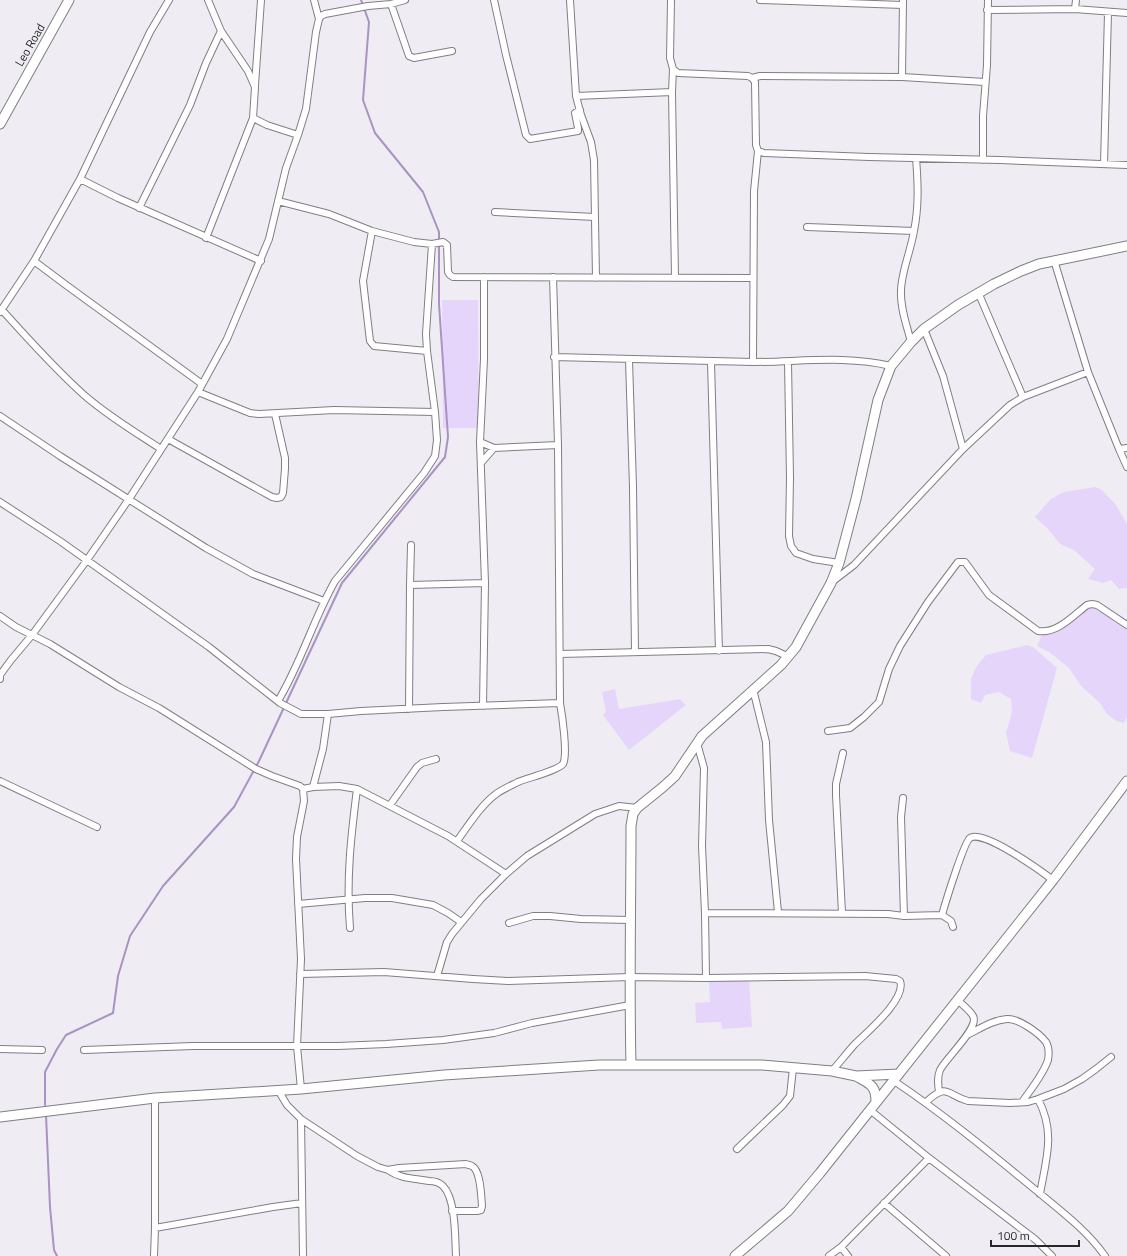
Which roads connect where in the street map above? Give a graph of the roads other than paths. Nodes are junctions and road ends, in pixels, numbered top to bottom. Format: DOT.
graph roads {
  1 [pos="69,0"];
  2 [pos="169,0"];
  3 [pos="208,0"];
  4 [pos="261,0"];
  5 [pos="314,0"];
  6 [pos="405,0"];
  7 [pos="494,0"];
  8 [pos="570,0"];
  9 [pos="671,0"];
  10 [pos="760,0"];
  11 [pos="988,0"];
  12 [pos="1076,0"];
  13 [pos="903,2"];
  14 [pos="391,4"];
  15 [pos="1075,9"];
  16 [pos="987,10"];
  17 [pos="1108,12"];
  18 [pos="1127,13"];
  19 [pos="319,19"];
  20 [pos="221,31"];
  21 [pos="452,51"];
  22 [pos="673,69"];
  23 [pos="902,77"];
  24 [pos="752,78"];
  25 [pos="985,82"];
  26 [pos="255,87"];
  27 [pos="672,92"];
  28 [pos="576,96"];
  29 [pos="580,110"];
  30 [pos="253,118"];
  31 [pos="0,124"];
  32 [pos="298,135"];
  33 [pos="758,151"];
  34 [pos="916,158"];
  35 [pos="983,160"];
  36 [pos="1104,164"];
  37 [pos="1127,165"];
  38 [pos="80,178"];
  39 [pos="278,201"];
  40 [pos="139,208"];
  41 [pos="495,212"];
  42 [pos="595,217"];
  43 [pos="807,227"];
  44 [pos="372,231"];
  45 [pos="914,231"];
  46 [pos="206,238"];
  47 [pos="438,243"];
  48 [pos="1127,246"];
  49 [pos="1054,260"];
  50 [pos="34,261"];
  51 [pos="260,261"];
  52 [pos="484,277"];
  53 [pos="553,277"];
  54 [pos="596,278"];
  55 [pos="675,278"];
  56 [pos="752,278"];
  57 [pos="978,292"];
  58 [pos="1,311"];
  59 [pos="924,329"];
  60 [pos="911,342"];
  61 [pos="427,351"];
  62 [pos="554,357"];
  63 [pos="629,360"];
  64 [pos="711,362"];
  65 [pos="753,362"];
  66 [pos="788,362"];
  67 [pos="891,366"];
  68 [pos="1088,372"];
  69 [pos="202,384"];
  70 [pos="198,392"];
  71 [pos="1023,397"];
  72 [pos="435,412"];
  73 [pos="275,414"];
  74 [pos="0,416"];
  75 [pos="168,439"];
  76 [pos="480,442"];
  77 [pos="558,445"];
  78 [pos="494,448"];
  79 [pos="1127,448"];
  80 [pos="162,449"];
  81 [pos="963,449"];
  82 [pos="1119,449"];
  83 [pos="481,463"];
  84 [pos="1127,467"];
  85 [pos="129,499"];
  86 [pos="0,502"];
  87 [pos="411,545"];
  88 [pos="87,560"];
  89 [pos="840,563"];
  90 [pos="831,583"];
  91 [pos="485,584"];
  92 [pos="410,585"];
  93 [pos="324,601"];
  94 [pos="0,616"];
  95 [pos="1127,625"];
  96 [pos="32,635"];
  97 [pos="719,651"];
  98 [pos="635,652"];
  99 [pos="560,654"];
  100 [pos="789,657"];
  101 [pos="0,681"];
  102 [pos="753,689"];
  103 [pos="279,702"];
  104 [pos="560,703"];
  105 [pos="483,706"];
  106 [pos="410,709"];
  107 [pos="328,714"];
  108 [pos="828,731"];
  109 [pos="697,742"];
  110 [pos="843,753"];
  111 [pos="436,759"];
  112 [pos="0,781"];
  113 [pos="1127,781"];
  114 [pos="312,787"];
  115 [pos="302,789"];
  116 [pos="357,789"];
  117 [pos="903,798"];
  118 [pos="390,805"];
  119 [pos="637,808"];
  120 [pos="97,827"];
  121 [pos="457,841"];
  122 [pos="506,874"];
  123 [pos="1053,880"];
  124 [pos="348,900"];
  125 [pos="298,904"];
  126 [pos="778,912"];
  127 [pos="705,913"];
  128 [pos="842,913"];
  129 [pos="942,915"];
  130 [pos="904,916"];
  131 [pos="631,920"];
  132 [pos="461,922"];
  133 [pos="509,923"];
  134 [pos="953,927"];
  135 [pos="350,928"];
  136 [pos="300,974"];
  137 [pos="437,976"];
  138 [pos="630,977"];
  139 [pos="706,978"];
  140 [pos="958,1000"];
  141 [pos="630,1005"];
  142 [pos="969,1034"];
  143 [pos="297,1046"];
  144 [pos="0,1049"];
  145 [pos="42,1050"];
  146 [pos="84,1050"];
  147 [pos="1111,1057"];
  148 [pos="632,1064"];
  149 [pos="793,1068"];
  150 [pos="832,1071"];
  151 [pos="856,1076"];
  152 [pos="896,1077"];
  153 [pos="301,1089"];
  154 [pos="278,1090"];
  155 [pos="939,1092"];
  156 [pos="155,1098"];
  157 [pos="1038,1099"];
  158 [pos="876,1102"];
  159 [pos="926,1102"];
  160 [pos="1022,1102"];
  161 [pos="870,1110"];
  162 [pos="0,1117"];
  163 [pos="301,1120"];
  164 [pos="737,1149"];
  165 [pos="929,1158"];
  166 [pos="388,1170"];
  167 [pos="1040,1194"];
  168 [pos="302,1203"];
  169 [pos="884,1203"];
  170 [pos="452,1211"];
  171 [pos="155,1228"];
  172 [pos="841,1247"];
  173 [pos="154,1256"];
  174 [pos="303,1256"];
  175 [pos="456,1256"];
  176 [pos="735,1256"];
  177 [pos="829,1256"];
  178 [pos="848,1256"];
  179 [pos="946,1256"];
  180 [pos="1052,1256"];
  181 [pos="1105,1256"];
  1 -- 31 [label="street, Leo Road"];
  2 -- 38 [label="street"];
  3 -- 20 [label="street"];
  4 -- 26 [label="street"];
  5 -- 19 [label="street"];
  6 -- 14 [label="street"];
  7 -- 29 [label="street"];
  8 -- 28 [label="street"];
  9 -- 22 [label="street"];
  10 -- 13 [label="street"];
  11 -- 16 [label="street"];
  12 -- 15 [label="street"];
  13 -- 23 [label="street"];
  14 -- 19 [label="street"];
  14 -- 21 [label="street"];
  15 -- 16 [label="street"];
  15 -- 17 [label="street"];
  16 -- 25 [label="street"];
  17 -- 18 [label="street"];
  17 -- 36 [label="street"];
  19 -- 32 [label="street"];
  20 -- 26 [label="street"];
  20 -- 40 [label="street"];
  22 -- 24 [label="street"];
  22 -- 27 [label="street"];
  23 -- 24 [label="street"];
  23 -- 25 [label="street"];
  24 -- 33 [label="street"];
  25 -- 35 [label="street"];
  26 -- 30 [label="street"];
  27 -- 28 [label="street"];
  27 -- 55 [label="street"];
  28 -- 29 [label="street"];
  29 -- 42 [label="street"];
  30 -- 32 [label="street"];
  30 -- 46 [label="street"];
  32 -- 39 [label="street"];
  33 -- 34 [label="street"];
  33 -- 56 [label="street"];
  34 -- 35 [label="street"];
  34 -- 45 [label="street"];
  35 -- 36 [label="street"];
  36 -- 37 [label="street"];
  38 -- 40 [label="street"];
  38 -- 50 [label="street"];
  39 -- 44 [label="street"];
  39 -- 51 [label="street"];
  40 -- 46 [label="street"];
  41 -- 42 [label="street"];
  42 -- 54 [label="street"];
  43 -- 45 [label="street"];
  44 -- 47 [label="street"];
  44 -- 61 [label="street"];
  45 -- 60 [label="street"];
  46 -- 51 [label="street"];
  47 -- 52 [label="street"];
  47 -- 61 [label="street"];
  48 -- 49 [label="street"];
  49 -- 57 [label="street"];
  49 -- 68 [label="street"];
  50 -- 58 [label="street"];
  50 -- 69 [label="street"];
  51 -- 69 [label="street"];
  52 -- 53 [label="street"];
  52 -- 76 [label="street"];
  53 -- 54 [label="street"];
  53 -- 62 [label="street"];
  54 -- 55 [label="street"];
  55 -- 56 [label="street"];
  56 -- 65 [label="street"];
  57 -- 59 [label="street"];
  57 -- 71 [label="street"];
  58 -- 80 [label="street"];
  59 -- 60 [label="street"];
  59 -- 81 [label="street"];
  60 -- 67 [label="street"];
  61 -- 72 [label="street"];
  62 -- 63 [label="street"];
  62 -- 77 [label="street"];
  63 -- 64 [label="street"];
  63 -- 98 [label="street"];
  64 -- 65 [label="street"];
  64 -- 97 [label="street"];
  65 -- 66 [label="street"];
  66 -- 67 [label="street"];
  66 -- 89 [label="street"];
  67 -- 89 [label="street"];
  68 -- 71 [label="street"];
  68 -- 82 [label="street"];
  69 -- 70 [label="street"];
  70 -- 73 [label="street"];
  70 -- 75 [label="street"];
  71 -- 81 [label="street"];
  72 -- 73 [label="street"];
  72 -- 93 [label="street"];
  73 -- 75 [label="street"];
  74 -- 85 [label="street"];
  75 -- 80 [label="street"];
  76 -- 78 [label="street"];
  76 -- 83 [label="street"];
  77 -- 78 [label="street"];
  77 -- 99 [label="street"];
  78 -- 83 [label="street"];
  79 -- 82 [label="street"];
  80 -- 85 [label="street"];
  81 -- 90 [label="street"];
  82 -- 84 [label="street"];
  83 -- 91 [label="street"];
  85 -- 88 [label="street"];
  85 -- 93 [label="street"];
  86 -- 88 [label="street"];
  87 -- 92 [label="street"];
  88 -- 96 [label="street"];
  88 -- 103 [label="street"];
  89 -- 90 [label="street"];
  90 -- 100 [label="street"];
  91 -- 92 [label="street"];
  91 -- 105 [label="street"];
  92 -- 106 [label="street"];
  93 -- 103 [label="street"];
  94 -- 96 [label="street"];
  95 -- 108 [label="street"];
  96 -- 101 [label="street"];
  96 -- 115 [label="street"];
  97 -- 98 [label="street"];
  97 -- 100 [label="street"];
  98 -- 99 [label="street"];
  99 -- 104 [label="street"];
  100 -- 102 [label="street"];
  102 -- 109 [label="street"];
  102 -- 126 [label="street"];
  103 -- 107 [label="street"];
  104 -- 105 [label="street"];
  104 -- 121 [label="street"];
  105 -- 106 [label="street"];
  106 -- 107 [label="street"];
  107 -- 114 [label="street"];
  109 -- 119 [label="street"];
  109 -- 127 [label="street"];
  110 -- 128 [label="street"];
  111 -- 118 [label="street"];
  112 -- 120 [label="street"];
  113 -- 123 [label="street"];
  114 -- 115 [label="street"];
  114 -- 116 [label="street"];
  115 -- 125 [label="street"];
  116 -- 118 [label="street"];
  116 -- 124 [label="street"];
  117 -- 130 [label="street"];
  118 -- 121 [label="street"];
  119 -- 122 [label="street"];
  119 -- 131 [label="street"];
  121 -- 122 [label="street"];
  122 -- 132 [label="street"];
  123 -- 129 [label="street"];
  123 -- 140 [label="street"];
  124 -- 125 [label="street"];
  124 -- 132 [label="street"];
  124 -- 135 [label="street"];
  125 -- 136 [label="street"];
  126 -- 127 [label="street"];
  126 -- 128 [label="street"];
  127 -- 139 [label="street"];
  128 -- 130 [label="street"];
  129 -- 130 [label="street"];
  129 -- 134 [label="street"];
  131 -- 133 [label="street"];
  131 -- 138 [label="street"];
  132 -- 137 [label="street"];
  136 -- 137 [label="street"];
  136 -- 143 [label="street"];
  137 -- 138 [label="street"];
  138 -- 139 [label="street"];
  138 -- 141 [label="street"];
  139 -- 150 [label="street"];
  140 -- 142 [label="street"];
  140 -- 152 [label="street"];
  141 -- 143 [label="street"];
  141 -- 148 [label="street"];
  142 -- 155 [label="street"];
  142 -- 160 [label="street"];
  143 -- 146 [label="street"];
  143 -- 153 [label="street"];
  144 -- 145 [label="street"];
  147 -- 157 [label="street"];
  148 -- 149 [label="street"];
  148 -- 153 [label="street"];
  149 -- 150 [label="street"];
  149 -- 164 [label="street"];
  150 -- 151 [label="street"];
  151 -- 152 [label="street"];
  151 -- 158 [label="street"];
  152 -- 158 [label="street"];
  152 -- 159 [label="street"];
  153 -- 154 [label="street"];
  154 -- 156 [label="street"];
  154 -- 163 [label="street"];
  155 -- 159 [label="street"];
  155 -- 160 [label="street"];
  156 -- 162 [label="street"];
  156 -- 171 [label="street"];
  157 -- 160 [label="street"];
  157 -- 167 [label="street"];
  158 -- 161 [label="street"];
  159 -- 167 [label="street"];
  161 -- 165 [label="street"];
  161 -- 176 [label="street"];
  163 -- 166 [label="street"];
  163 -- 168 [label="street"];
  165 -- 169 [label="street"];
  165 -- 180 [label="street"];
  166 -- 170 [label="street"];
  166 -- 170 [label="street"];
  167 -- 181 [label="street"];
  168 -- 171 [label="street"];
  168 -- 174 [label="street"];
  169 -- 172 [label="street"];
  169 -- 179 [label="street"];
  170 -- 175 [label="street"];
  171 -- 173 [label="street"];
  172 -- 177 [label="street"];
  172 -- 178 [label="street"];
}
